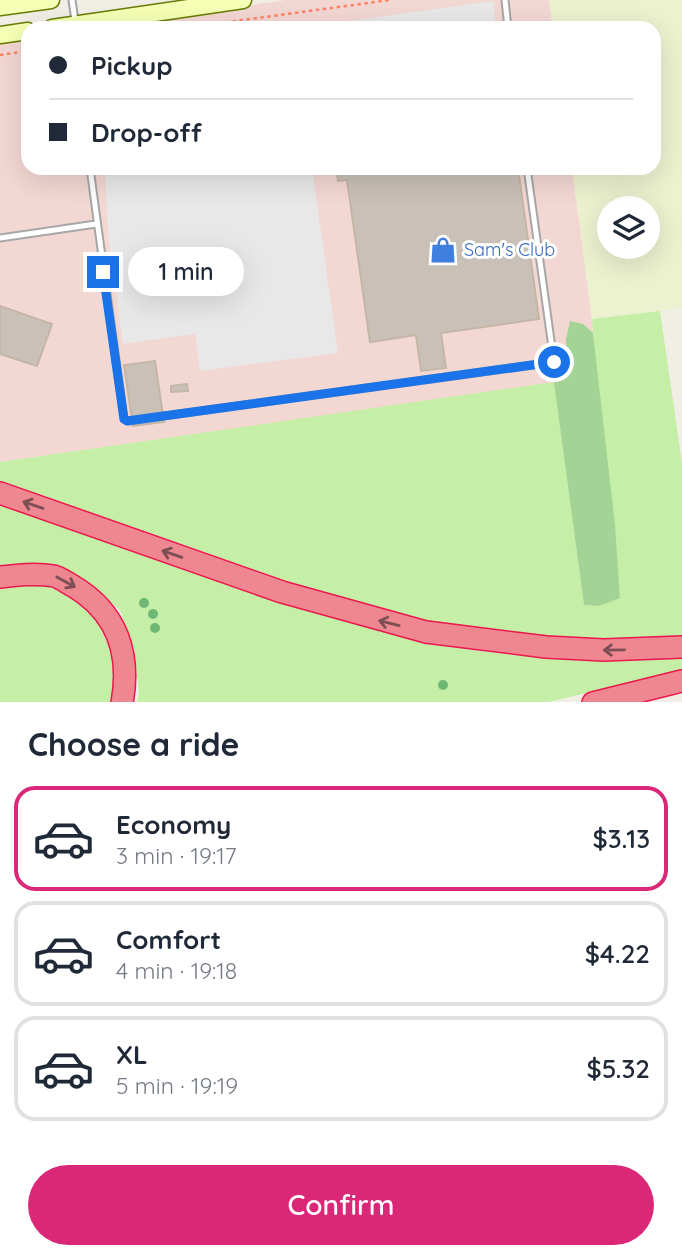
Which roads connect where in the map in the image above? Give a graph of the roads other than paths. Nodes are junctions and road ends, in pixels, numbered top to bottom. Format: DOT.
graph roads {
  1 [pos="51,0"];
  2 [pos="72,0"];
  3 [pos="243,0"];
  4 [pos="505,0"];
  5 [pos="0,7"];
  6 [pos="74,21"];
  7 [pos="112,21"];
  8 [pos="508,21"];
  9 [pos="21,32"];
  10 [pos="0,35"];
  11 [pos="91,175"];
  12 [pos="528,175"];
  13 [pos="96,224"];
  14 [pos="0,238"];
  15 [pos="0,494"];
  16 [pos="0,577"];
  17 [pos="682,647"];
  18 [pos="682,681"];
  19 [pos="122,702"];
  20 [pos="593,702"];
  1 -- 5 [label="main road"];
  2 -- 6 [label="lane"];
  3 -- 7 [label="main road"];
  4 -- 8 [label="lane"];
  9 -- 10 [label="main road"];
  11 -- 13 [label="lane"];
  12 -- 13 [label="lane"];
  13 -- 14 [label="lane"];
  17 -- 15 [label="highway, one-way"];
  16 -- 19 [label="highway, one-way"];
  18 -- 20 [label="highway"];
}
